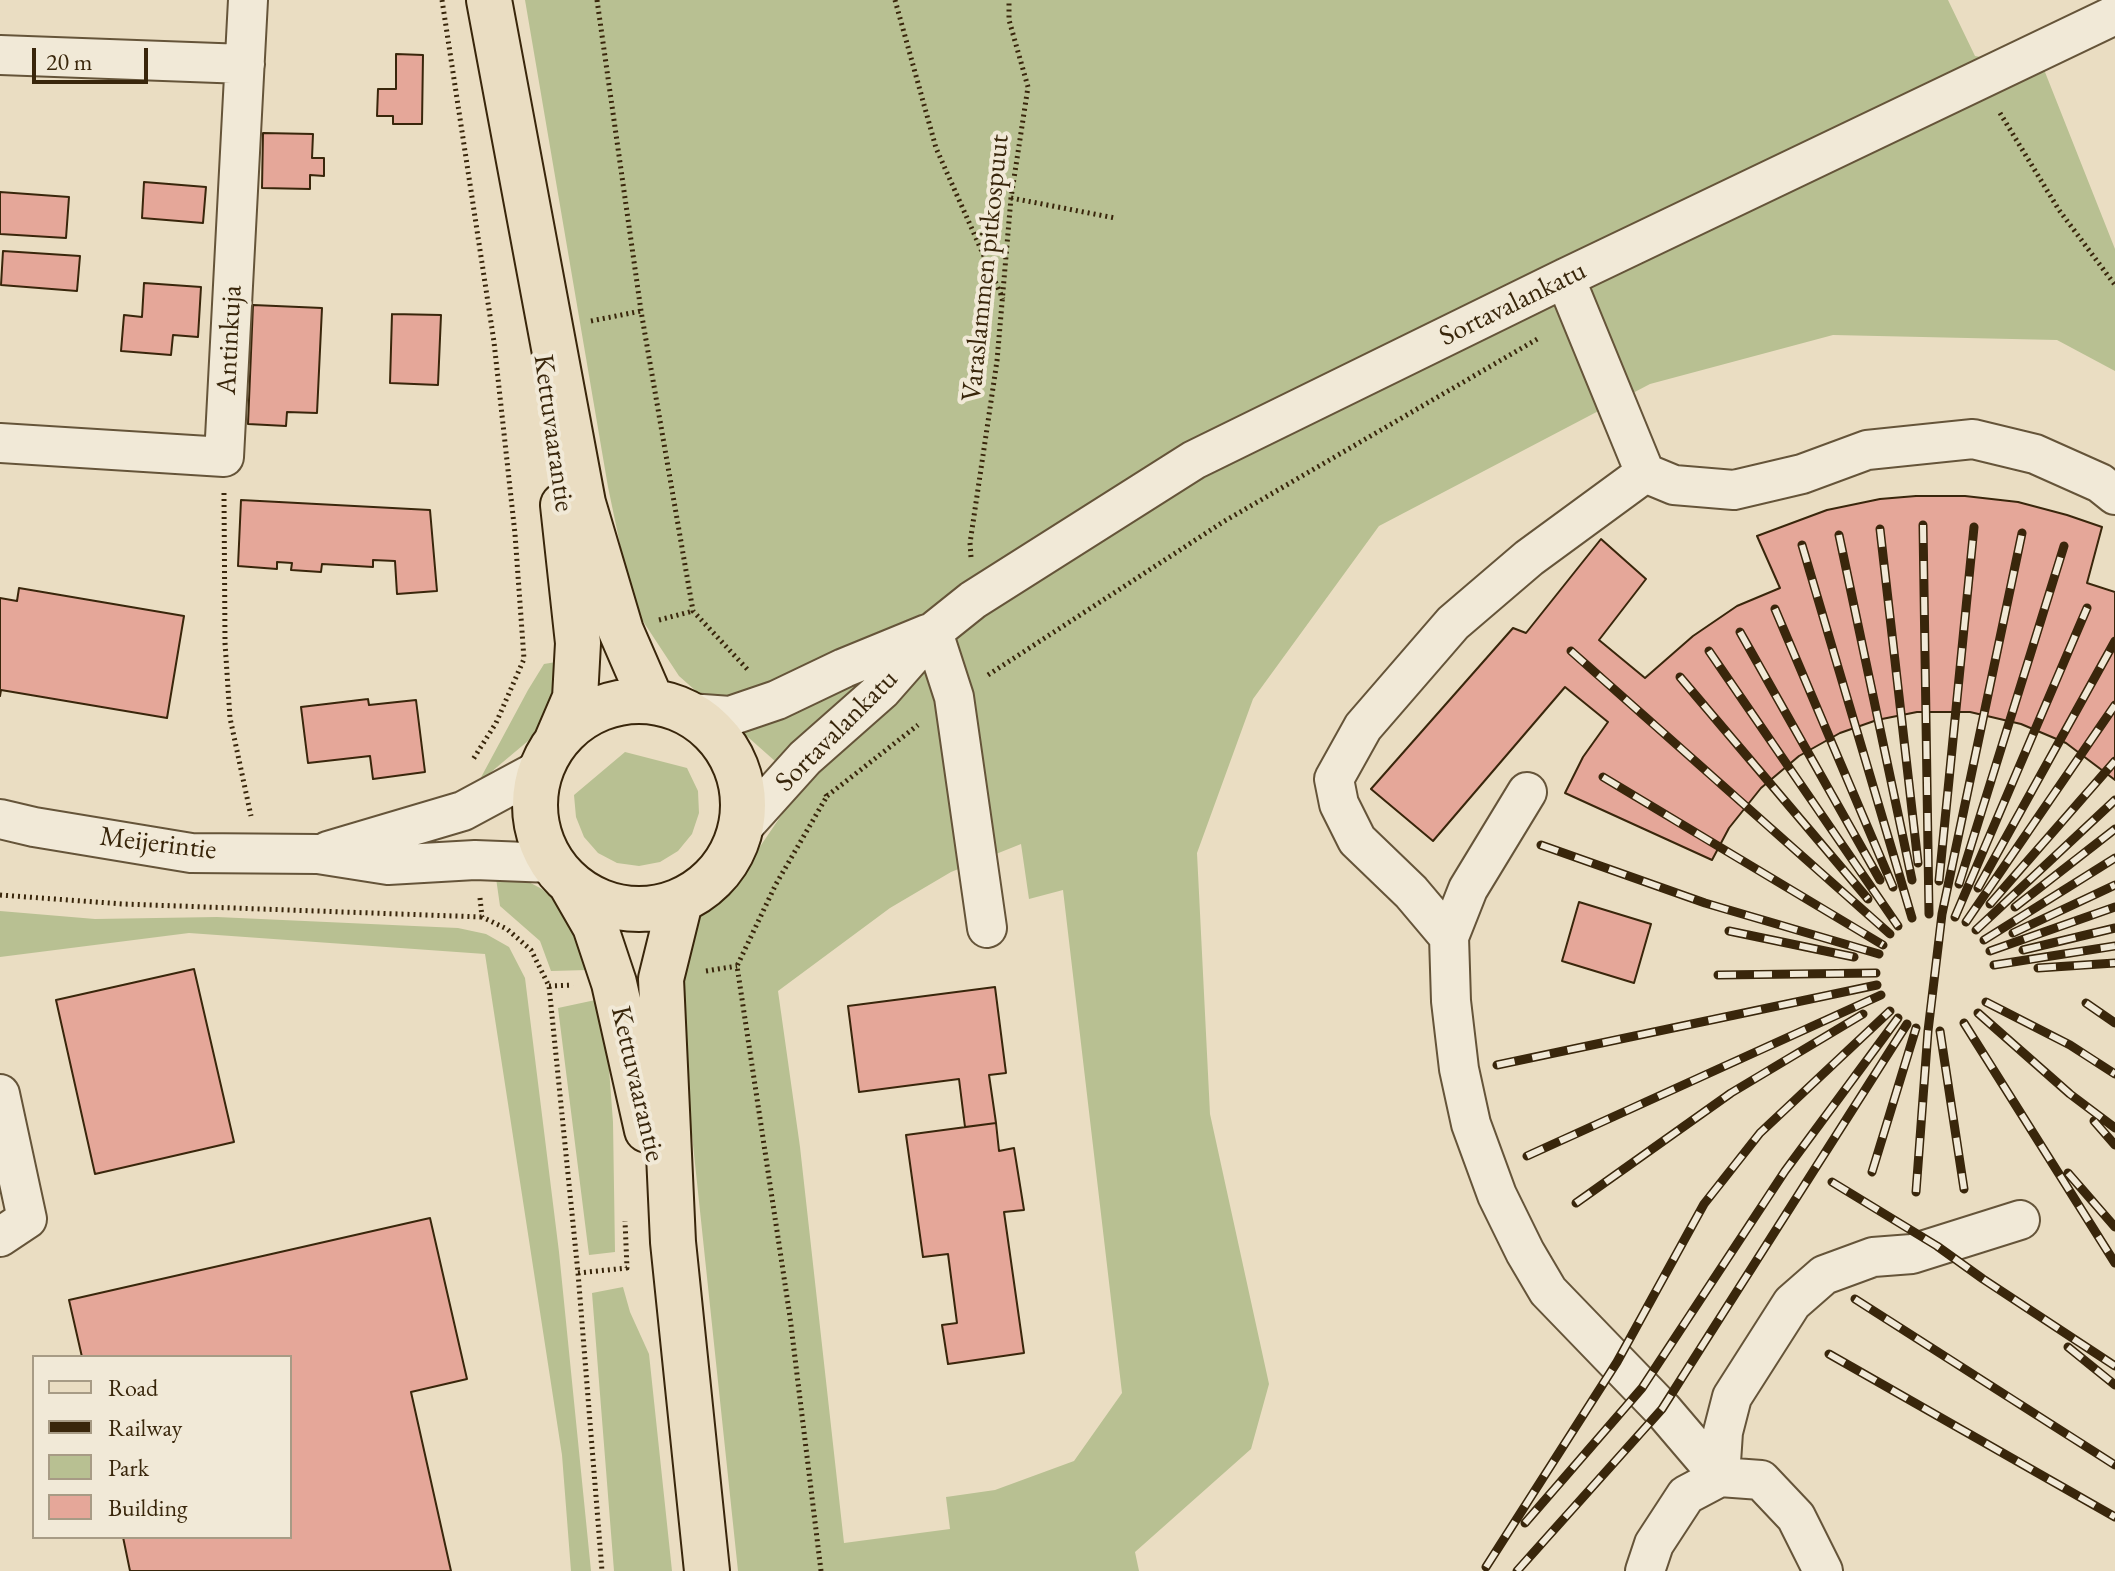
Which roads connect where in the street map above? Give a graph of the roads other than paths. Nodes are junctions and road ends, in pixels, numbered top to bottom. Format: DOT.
graph roads {
  1 [pos="248,0"];
  2 [pos="489,0"];
  3 [pos="2115,15"];
  4 [pos="0,55"];
  5 [pos="245,64"];
  6 [pos="511,122"];
  7 [pos="1565,278"];
  8 [pos="0,443"];
  9 [pos="1645,473"];
  10 [pos="2115,495"];
  11 [pos="933,632"];
  12 [pos="670,707"];
  13 [pos="548,755"];
  14 [pos="1527,792"];
  15 [pos="0,819"];
  16 [pos="741,829"];
  17 [pos="318,854"];
  18 [pos="562,874"];
  19 [pos="680,902"];
  20 [pos="987,928"];
  21 [pos="1449,937"];
  22 [pos="0,1094"];
  23 [pos="2020,1220"];
  24 [pos="0,1237"];
  25 [pos="673,1242"];
  26 [pos="1720,1477"];
  27 [pos="707,1571"];
  28 [pos="1645,1571"];
  29 [pos="1823,1571"];
  1 -- 5 [label="street, Antinkuja"];
  2 -- 6 [label="main road, Kettuvaarantie"];
  3 -- 7 [label="street, Sortavalankatu"];
  4 -- 5 [label="street"];
  5 -- 8 [label="street, Antinkuja"];
  6 -- 12 [label="main road, Kettuvaarantie"];
  6 -- 13 [label="main road, Kettuvaarantie"];
  7 -- 9 [label="street"];
  7 -- 11 [label="street, Sortavalankatu"];
  9 -- 10 [label="street"];
  9 -- 21 [label="street"];
  11 -- 12 [label="street, Sortavalankatu"];
  11 -- 16 [label="street, Sortavalankatu"];
  11 -- 20 [label="street"];
  12 -- 13 [label="main road"];
  12 -- 16 [label="main road"];
  13 -- 17 [label="street, Meijerintie"];
  13 -- 18 [label="main road"];
  14 -- 21 [label="street"];
  15 -- 17 [label="street, Meijerintie"];
  16 -- 19 [label="main road"];
  17 -- 18 [label="street, Meijerintie"];
  18 -- 19 [label="main road"];
  18 -- 25 [label="main road, Kettuvaarantie"];
  19 -- 25 [label="main road, Kettuvaarantie"];
  21 -- 26 [label="street"];
  22 -- 24 [label="street"];
  23 -- 26 [label="street"];
  25 -- 27 [label="main road, Kettuvaarantie"];
  26 -- 28 [label="street"];
  26 -- 29 [label="street"];
}
